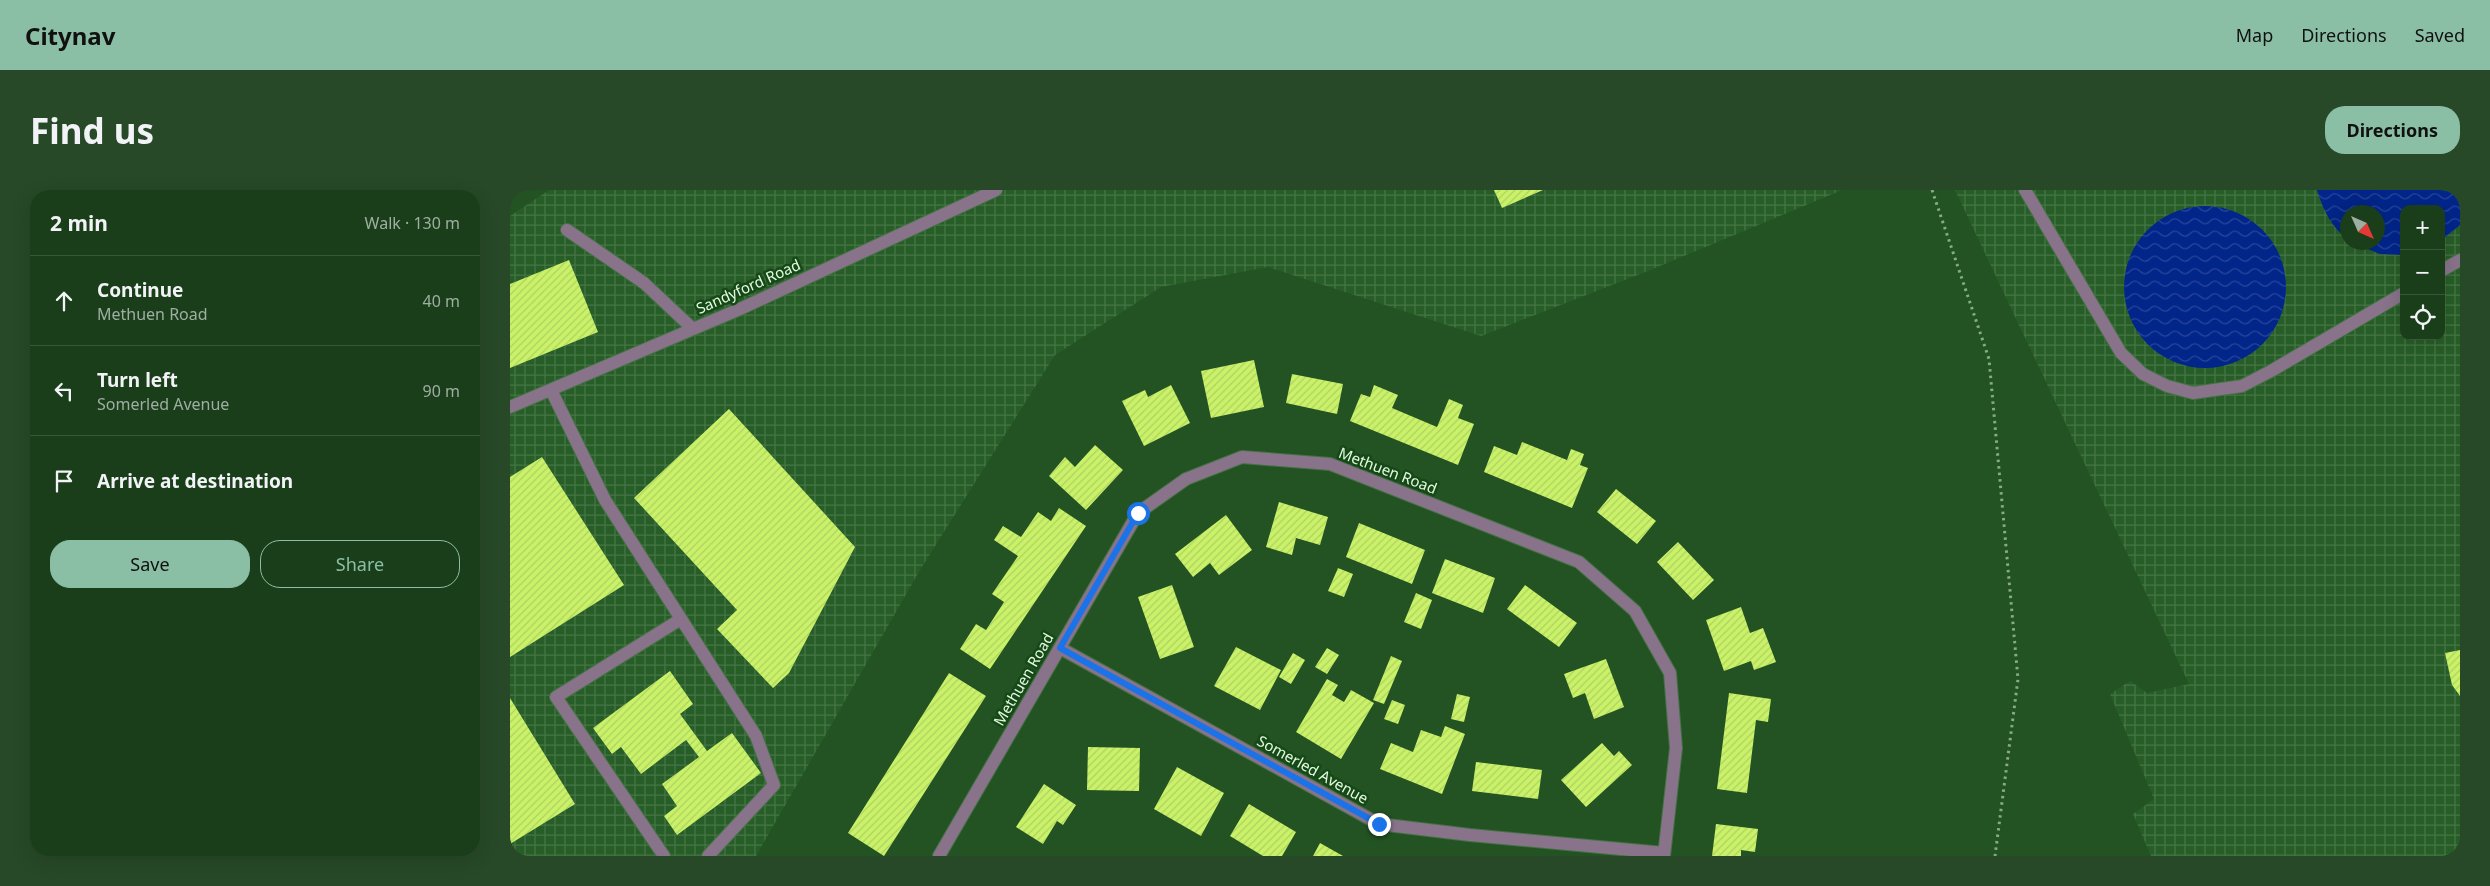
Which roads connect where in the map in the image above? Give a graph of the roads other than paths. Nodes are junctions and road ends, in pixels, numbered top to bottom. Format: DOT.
graph roads {
  1 [pos="996,190"];
  2 [pos="2025,190"];
  3 [pos="567,230"];
  4 [pos="2460,260"];
  5 [pos="2445,269"];
  6 [pos="2401,295"];
  7 [pos="693,329"];
  8 [pos="551,390"];
  9 [pos="510,407"];
  10 [pos="681,619"];
  11 [pos="1060,648"];
  12 [pos="1664,854"];
  13 [pos="664,856"];
  14 [pos="708,856"];
  15 [pos="939,856"];
  1 -- 7 [label="street, Sandyford Road"];
  2 -- 6 [label="street"];
  3 -- 7 [label="street"];
  4 -- 5 [label="street"];
  7 -- 8 [label="street, Sandyford Road"];
  8 -- 9 [label="street, Sandyford Road"];
  8 -- 10 [label="street"];
  10 -- 13 [label="street"];
  10 -- 14 [label="street"];
  11 -- 12 [label="street, Somerled Avenue"];
  11 -- 12 [label="street, Methuen Road"];
  11 -- 15 [label="street, Methuen Road"];
}
